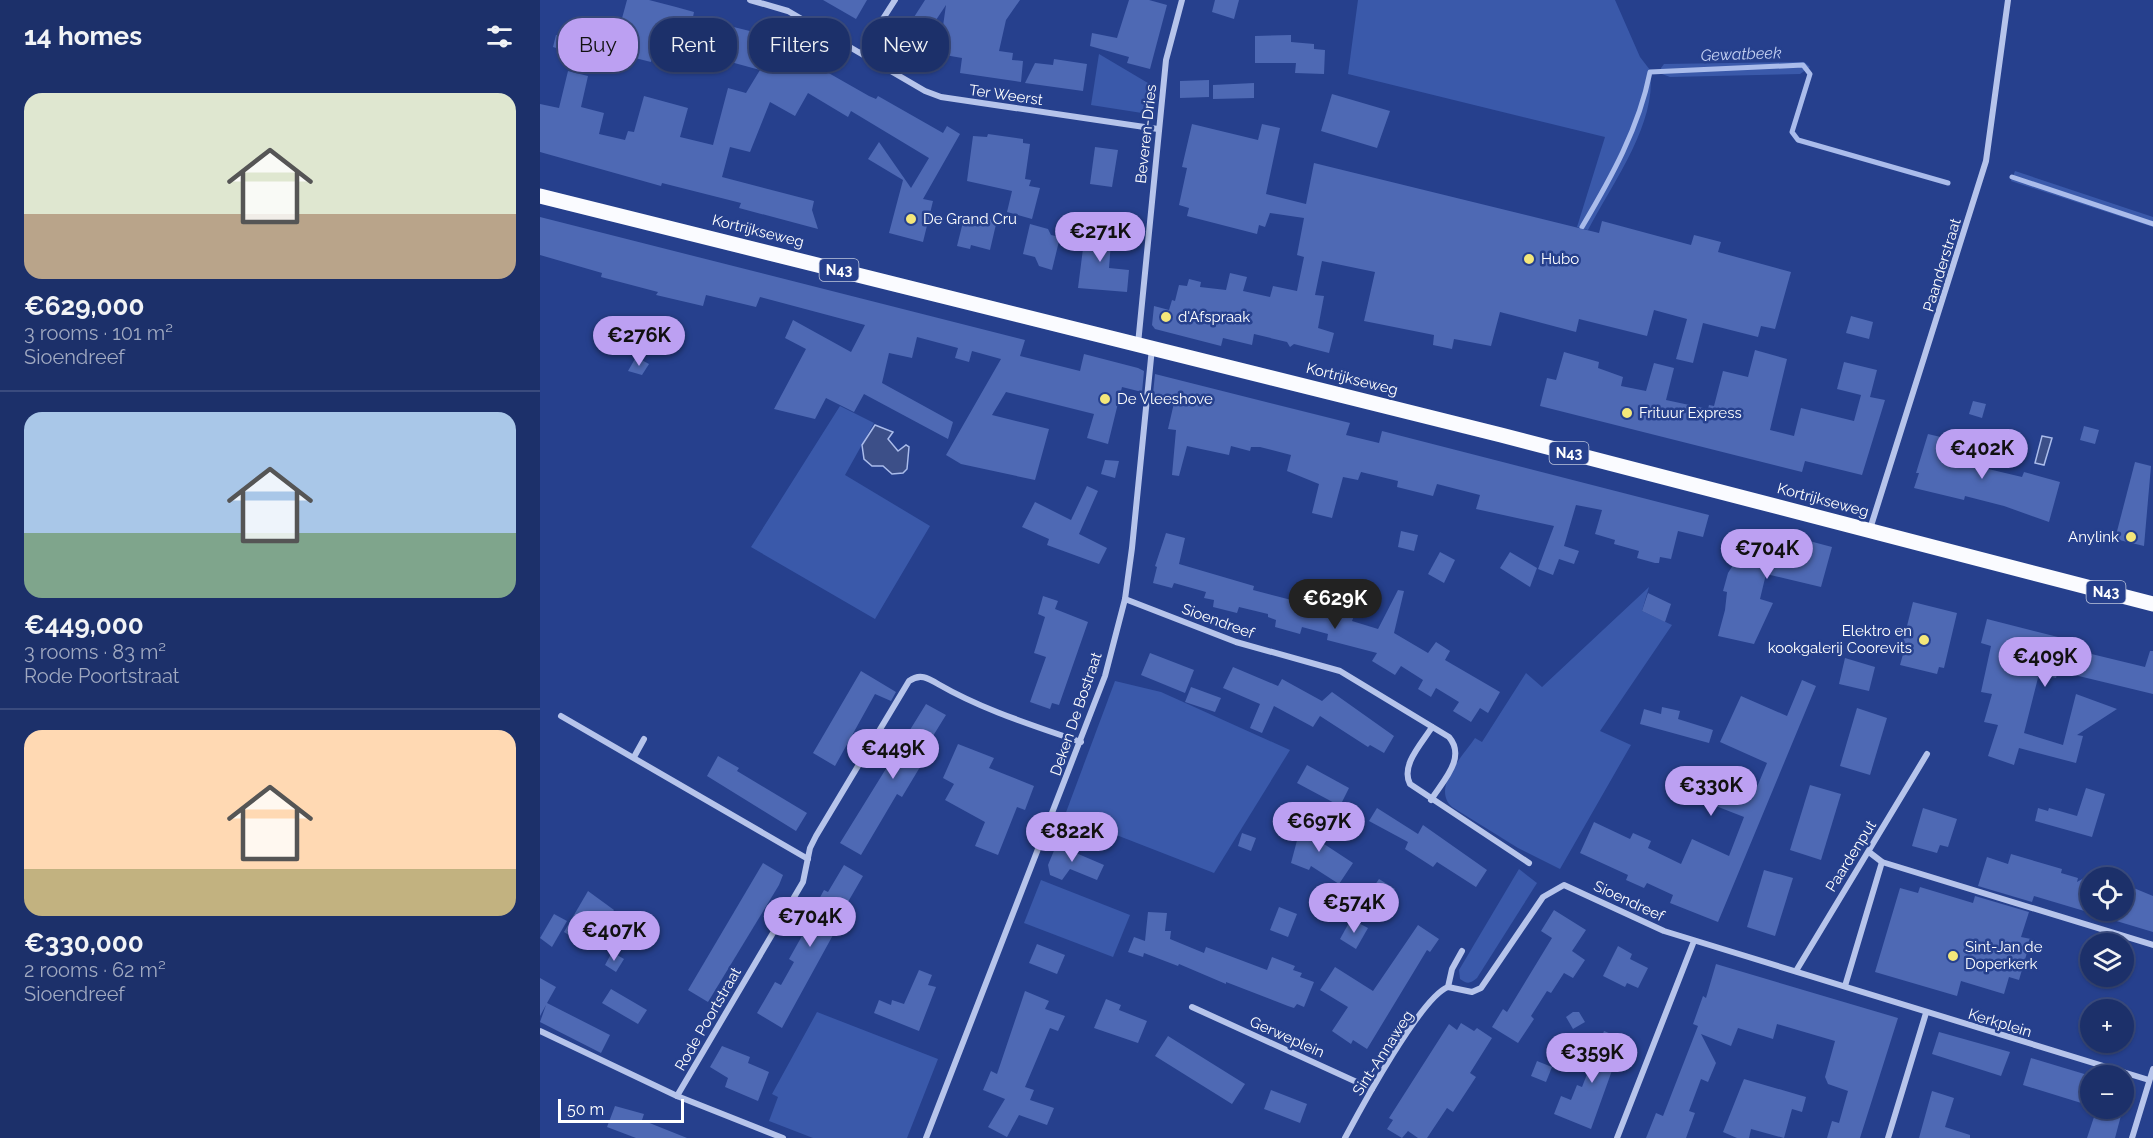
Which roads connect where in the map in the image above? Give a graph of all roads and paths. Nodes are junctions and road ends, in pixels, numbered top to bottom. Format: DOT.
graph roads {
  1 [pos="750,0"];
  2 [pos="895,0"];
  3 [pos="1182,0"];
  4 [pos="2008,0"];
  5 [pos="861,53"];
  6 [pos="1158,129"];
  7 [pos="540,196"];
  8 [pos="1145,347"];
  9 [pos="1870,531"];
  10 [pos="1125,599"];
  11 [pos="2153,604"];
  12 [pos="561,716"];
  13 [pos="1432,727"];
  14 [pos="644,739"];
  15 [pos="1081,742"];
  16 [pos="1927,754"];
  17 [pos="634,757"];
  18 [pos="1431,800"];
  19 [pos="1869,852"];
  20 [pos="808,859"];
  21 [pos="1882,862"];
  22 [pos="1529,863"];
  23 [pos="1694,941"];
  24 [pos="2153,945"];
  25 [pos="1462,951"];
  26 [pos="1796,971"];
  27 [pos="1845,986"];
  28 [pos="1448,987"];
  29 [pos="1192,1007"];
  30 [pos="1926,1013"];
  31 [pos="540,1031"];
  32 [pos="2153,1069"];
  33 [pos="2149,1080"];
  34 [pos="1372,1089"];
  35 [pos="677,1096"];
  36 [pos="783,1138"];
  37 [pos="926,1138"];
  38 [pos="1345,1138"];
  39 [pos="1617,1138"];
  40 [pos="1888,1138"];
  41 [pos="2132,1138"];
  1 -- 5 [label="street, Ter Weerst"];
  2 -- 5 [label="street"];
  3 -- 6 [label="street, Beveren-Dries"];
  4 -- 9 [label="street, Paanderstraat"];
  5 -- 6 [label="street, Ter Weerst"];
  6 -- 8 [label="street, Beveren-Dries"];
  7 -- 8 [label="main road, Kortrijkseweg / N43"];
  8 -- 9 [label="main road, Kortrijkseweg / N43"];
  8 -- 10 [label="street, Deken De Bostraat"];
  9 -- 11 [label="main road, Kortrijkseweg / N43"];
  10 -- 13 [label="street, Sioendreef"];
  10 -- 15 [label="street, Deken De Bostraat"];
  12 -- 17 [label="street"];
  13 -- 18 [label="street"];
  13 -- 18 [label="street, Sioendreef"];
  14 -- 17 [label="street"];
  15 -- 20 [label="street, Rode Poortstraat"];
  15 -- 37 [label="street, Deken De Bostraat"];
  16 -- 19 [label="street, Paardenput"];
  17 -- 20 [label="street"];
  18 -- 22 [label="street"];
  19 -- 21 [label="street"];
  19 -- 26 [label="street, Paardenput"];
  20 -- 35 [label="street, Rode Poortstraat"];
  21 -- 24 [label="street"];
  21 -- 27 [label="street"];
  23 -- 26 [label="street, Kerkplein"];
  23 -- 28 [label="street, Sioendreef"];
  23 -- 39 [label="street"];
  25 -- 28 [label="street, Sint-Annaweg"];
  26 -- 27 [label="street, Kerkplein"];
  27 -- 30 [label="street, Kerkplein"];
  28 -- 34 [label="street, Sint-Annaweg"];
  29 -- 34 [label="street, Gerweplein"];
  30 -- 33 [label="street, Kerkplein"];
  30 -- 40 [label="street"];
  31 -- 35 [label="street"];
  32 -- 33 [label="street"];
  33 -- 41 [label="street"];
  34 -- 38 [label="street, Sint-Annaweg"];
  35 -- 36 [label="street"];
}
